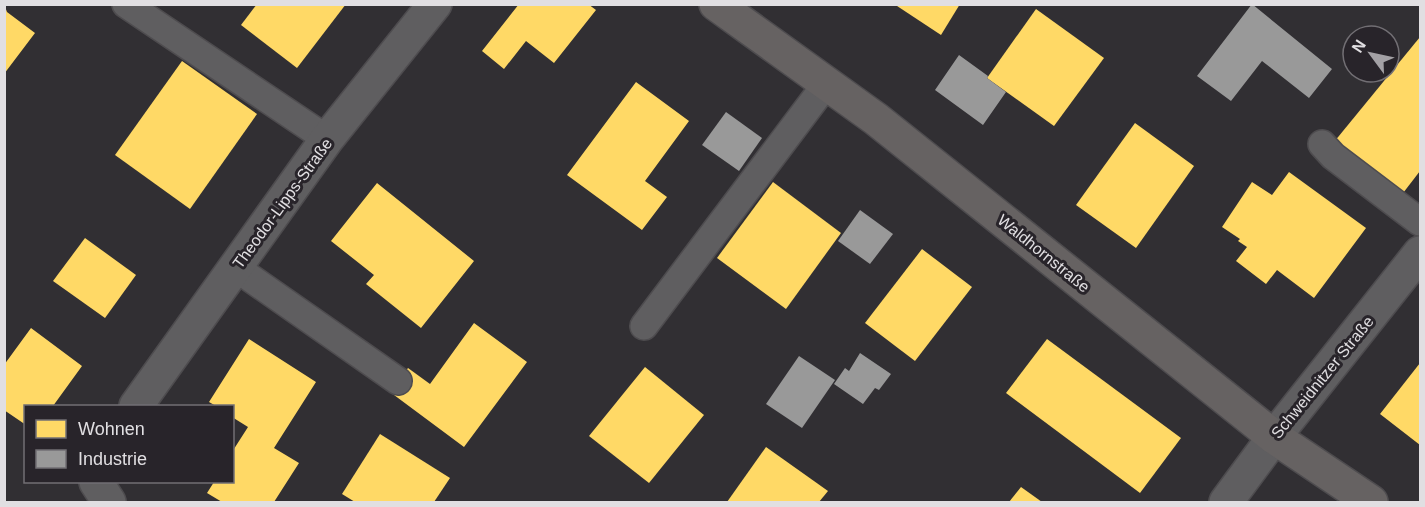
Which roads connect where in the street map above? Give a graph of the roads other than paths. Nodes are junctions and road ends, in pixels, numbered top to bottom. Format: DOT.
graph roads {
  1 [pos="126,4"];
  2 [pos="435,4"];
  3 [pos="716,4"];
  4 [pos="827,83"];
  5 [pos="327,139"];
  6 [pos="1322,144"];
  7 [pos="1420,222"];
  8 [pos="1420,253"];
  9 [pos="236,268"];
  10 [pos="644,326"];
  11 [pos="398,381"];
  12 [pos="137,405"];
  13 [pos="1274,437"];
  14 [pos="97,483"];
  15 [pos="109,502"];
  16 [pos="1226,502"];
  17 [pos="1371,502"];
  1 -- 5 [label="lane"];
  2 -- 5 [label="street, Theodor-Lipps-Straße"];
  3 -- 4 [label="street, Waldhornstraße"];
  4 -- 10 [label="lane"];
  4 -- 13 [label="street, Waldhornstraße"];
  5 -- 9 [label="street, Theodor-Lipps-Straße"];
  6 -- 7 [label="lane"];
  8 -- 13 [label="street, Schweidnitzer Straße"];
  9 -- 11 [label="lane"];
  9 -- 12 [label="street, Theodor-Lipps-Straße"];
  13 -- 16 [label="street, Schweidnitzer Straße"];
  13 -- 17 [label="street, Waldhornstraße"];
  14 -- 15 [label="street"];
}
